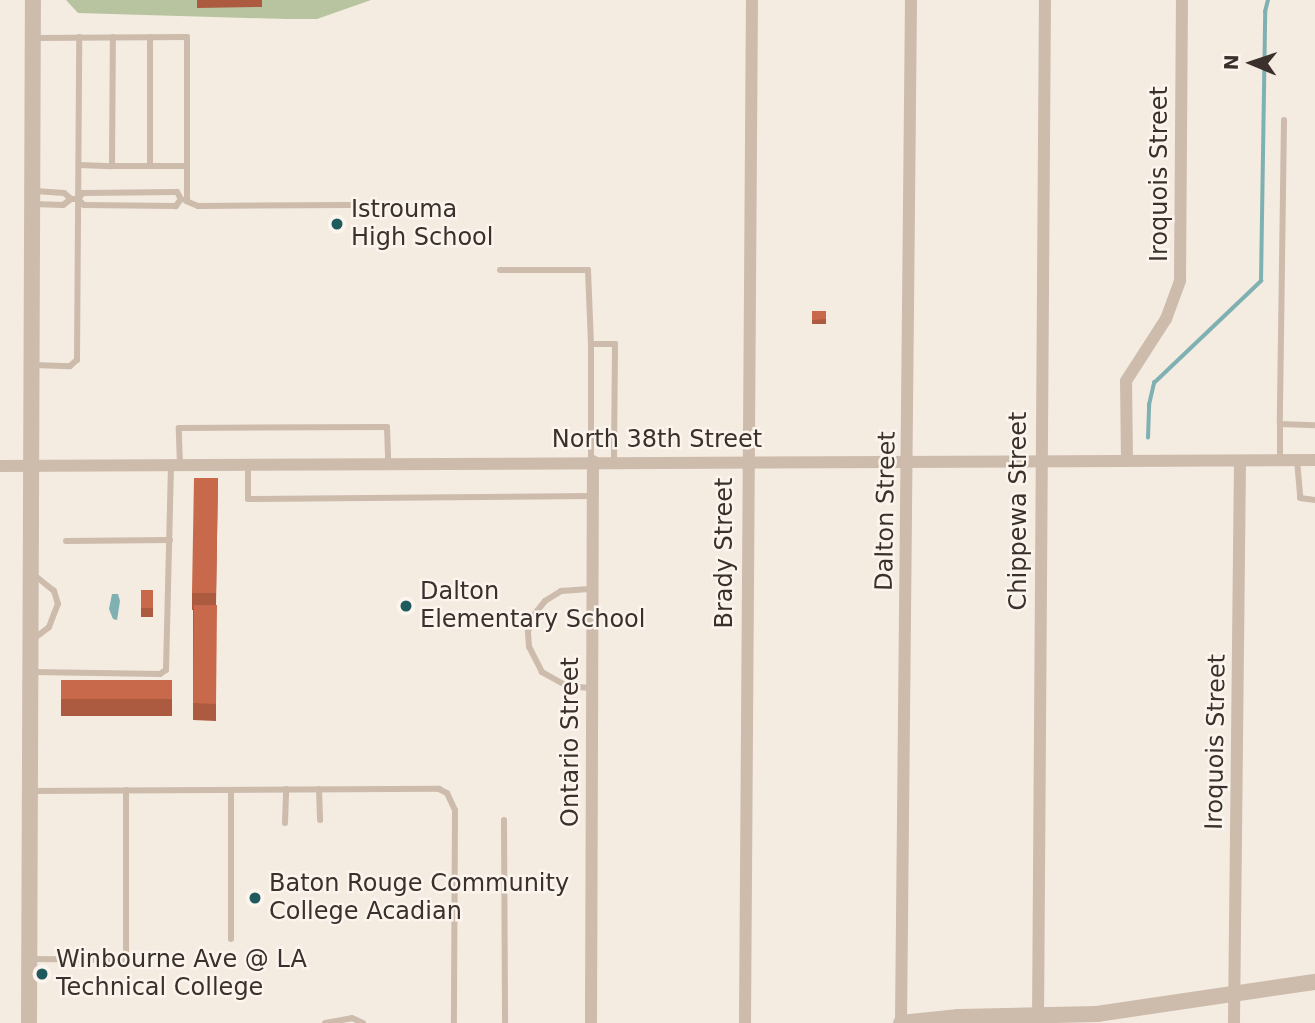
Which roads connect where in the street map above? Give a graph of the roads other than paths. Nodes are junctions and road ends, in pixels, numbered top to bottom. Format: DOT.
graph roads {
  1 [pos="33,0"];
  2 [pos="752,0"];
  3 [pos="911,0"];
  4 [pos="1045,0"];
  5 [pos="1182,0"];
  6 [pos="79,37"];
  7 [pos="113,37"];
  8 [pos="150,37"];
  9 [pos="33,38"];
  10 [pos="1284,120"];
  11 [pos="79,165"];
  12 [pos="112,166"];
  13 [pos="150,166"];
  14 [pos="187,166"];
  15 [pos="32,198"];
  16 [pos="74,199"];
  17 [pos="184,200"];
  18 [pos="350,205"];
  19 [pos="500,270"];
  20 [pos="591,344"];
  21 [pos="32,365"];
  22 [pos="1280,424"];
  23 [pos="1315,425"];
  24 [pos="908,460"];
  25 [pos="1040,460"];
  26 [pos="1127,460"];
  27 [pos="1280,460"];
  28 [pos="1297,460"];
  29 [pos="1315,460"];
  30 [pos="592,461"];
  31 [pos="614,461"];
  32 [pos="1240,461"];
  33 [pos="747,462"];
  34 [pos="388,463"];
  35 [pos="248,464"];
  36 [pos="176,465"];
  37 [pos="0,466"];
  38 [pos="32,466"];
  39 [pos="593,496"];
  40 [pos="1315,500"];
  41 [pos="170,540"];
  42 [pos="66,541"];
  43 [pos="31,573"];
  44 [pos="593,589"];
  45 [pos="31,641"];
  46 [pos="31,672"];
  47 [pos="593,688"];
  48 [pos="286,789"];
  49 [pos="319,789"];
  50 [pos="126,790"];
  51 [pos="231,790"];
  52 [pos="30,791"];
  53 [pos="320,820"];
  54 [pos="505,820"];
  55 [pos="285,823"];
  56 [pos="231,939"];
  57 [pos="30,959"];
  58 [pos="1315,982"];
  59 [pos="1234,994"];
  60 [pos="1038,1020"];
  61 [pos="29,1023"];
  62 [pos="325,1023"];
  63 [pos="363,1023"];
  64 [pos="454,1023"];
  65 [pos="505,1023"];
  66 [pos="591,1023"];
  67 [pos="745,1023"];
  68 [pos="901,1023"];
  69 [pos="1234,1023"];
  1 -- 9 [label="street"];
  2 -- 33 [label="street, Brady Street"];
  3 -- 24 [label="street, Dalton Street"];
  4 -- 25 [label="street, Chippewa Street"];
  5 -- 26 [label="street, Iroquois Street"];
  6 -- 7 [label="lane"];
  6 -- 9 [label="lane"];
  6 -- 11 [label="lane"];
  7 -- 8 [label="lane"];
  7 -- 12 [label="lane"];
  8 -- 13 [label="lane"];
  8 -- 14 [label="lane"];
  9 -- 15 [label="street"];
  10 -- 22 [label="lane"];
  11 -- 12 [label="lane"];
  11 -- 16 [label="lane"];
  12 -- 13 [label="lane"];
  13 -- 14 [label="lane"];
  14 -- 17 [label="lane"];
  15 -- 16 [label="lane"];
  15 -- 16 [label="lane"];
  15 -- 21 [label="street"];
  16 -- 17 [label="lane"];
  16 -- 17 [label="lane"];
  16 -- 21 [label="lane"];
  17 -- 18 [label="lane"];
  19 -- 20 [label="lane"];
  20 -- 30 [label="lane"];
  20 -- 31 [label="lane"];
  21 -- 38 [label="street"];
  22 -- 23 [label="lane"];
  22 -- 27 [label="lane"];
  24 -- 25 [label="street, North 38th Street"];
  24 -- 33 [label="street, North 38th Street"];
  24 -- 68 [label="street, Dalton Street"];
  25 -- 26 [label="street, North 38th Street"];
  25 -- 60 [label="street, Chippewa Street"];
  26 -- 32 [label="street, North 38th Street"];
  27 -- 28 [label="street, North 38th Street"];
  27 -- 32 [label="street, North 38th Street"];
  28 -- 29 [label="street, North 38th Street"];
  28 -- 40 [label="lane"];
  30 -- 31 [label="street, North 38th Street"];
  30 -- 34 [label="street, North 38th Street"];
  30 -- 39 [label="street, Ontario Street"];
  31 -- 33 [label="street, North 38th Street"];
  32 -- 59 [label="street, Iroquois Street"];
  33 -- 67 [label="street, Brady Street"];
  34 -- 35 [label="street, North 38th Street"];
  34 -- 36 [label="lane"];
  35 -- 36 [label="street, North 38th Street"];
  35 -- 39 [label="lane"];
  36 -- 38 [label="street, North 38th Street"];
  36 -- 41 [label="lane"];
  37 -- 38 [label="street, North 38th Street"];
  38 -- 43 [label="street"];
  39 -- 44 [label="street, Ontario Street"];
  41 -- 42 [label="lane"];
  41 -- 46 [label="lane"];
  43 -- 45 [label="street"];
  43 -- 45 [label="lane"];
  44 -- 47 [label="street, Ontario Street"];
  44 -- 47 [label="lane"];
  45 -- 46 [label="street"];
  46 -- 52 [label="street"];
  47 -- 66 [label="street, Ontario Street"];
  48 -- 49 [label="lane"];
  48 -- 51 [label="lane"];
  48 -- 55 [label="lane"];
  49 -- 53 [label="lane"];
  49 -- 64 [label="lane"];
  50 -- 51 [label="lane"];
  50 -- 52 [label="lane"];
  50 -- 57 [label="lane"];
  51 -- 56 [label="lane"];
  52 -- 57 [label="street"];
  54 -- 65 [label="lane"];
  57 -- 61 [label="street"];
  58 -- 59 [label="street"];
  59 -- 60 [label="street"];
  59 -- 69 [label="street, Iroquois Street"];
  60 -- 68 [label="street"];
  62 -- 63 [label="lane"];
}
